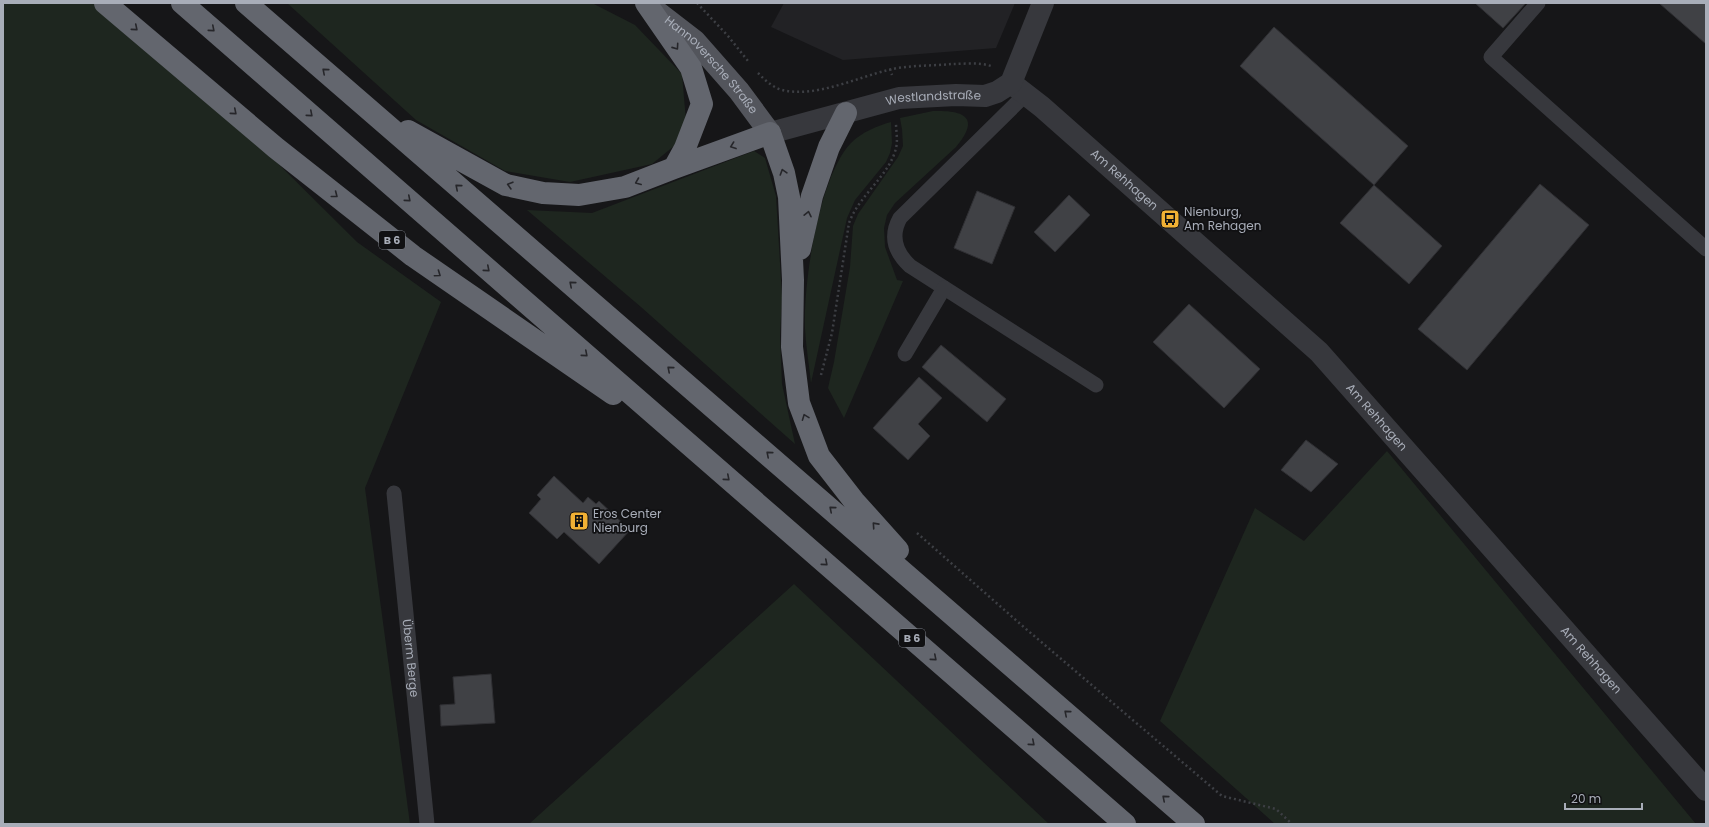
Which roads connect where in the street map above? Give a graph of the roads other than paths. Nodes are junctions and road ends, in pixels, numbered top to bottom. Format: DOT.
graph roads {
  1 [pos="105,3"];
  2 [pos="182,3"];
  3 [pos="246,3"];
  4 [pos="646,3"];
  5 [pos="1043,3"];
  6 [pos="1538,3"];
  7 [pos="1018,89"];
  8 [pos="365,106"];
  9 [pos="846,112"];
  10 [pos="770,133"];
  11 [pos="674,168"];
  12 [pos="1706,249"];
  13 [pos="793,280"];
  14 [pos="944,288"];
  15 [pos="905,354"];
  16 [pos="1096,385"];
  17 [pos="698,453"];
  18 [pos="394,492"];
  19 [pos="957,617"];
  20 [pos="1706,790"];
  21 [pos="427,824"];
  22 [pos="1125,824"];
  23 [pos="1194,824"];
  1 -- 17 [label="highway, B 6, one-way"];
  2 -- 17 [label="highway, B 6, one-way"];
  8 -- 3 [label="highway, one-way"];
  4 -- 10 [label="main road, Hannoversche Straße"];
  4 -- 11 [label="highway, one-way"];
  5 -- 7 [label="street"];
  6 -- 12 [label="lane"];
  7 -- 9 [label="street, Westlandstraße"];
  7 -- 14 [label="lane"];
  7 -- 20 [label="street, Am Rehhagen"];
  11 -- 8 [label="highway, one-way"];
  19 -- 8 [label="highway, one-way"];
  9 -- 10 [label="street, Westlandstraße"];
  13 -- 9 [label="highway, one-way"];
  10 -- 11 [label="highway, one-way"];
  13 -- 10 [label="highway, one-way"];
  19 -- 13 [label="highway, one-way"];
  14 -- 15 [label="lane"];
  14 -- 16 [label="lane"];
  17 -- 22 [label="highway, B 6, one-way"];
  18 -- 21 [label="lane, Überm Berge"];
  23 -- 19 [label="highway, one-way"];
}
